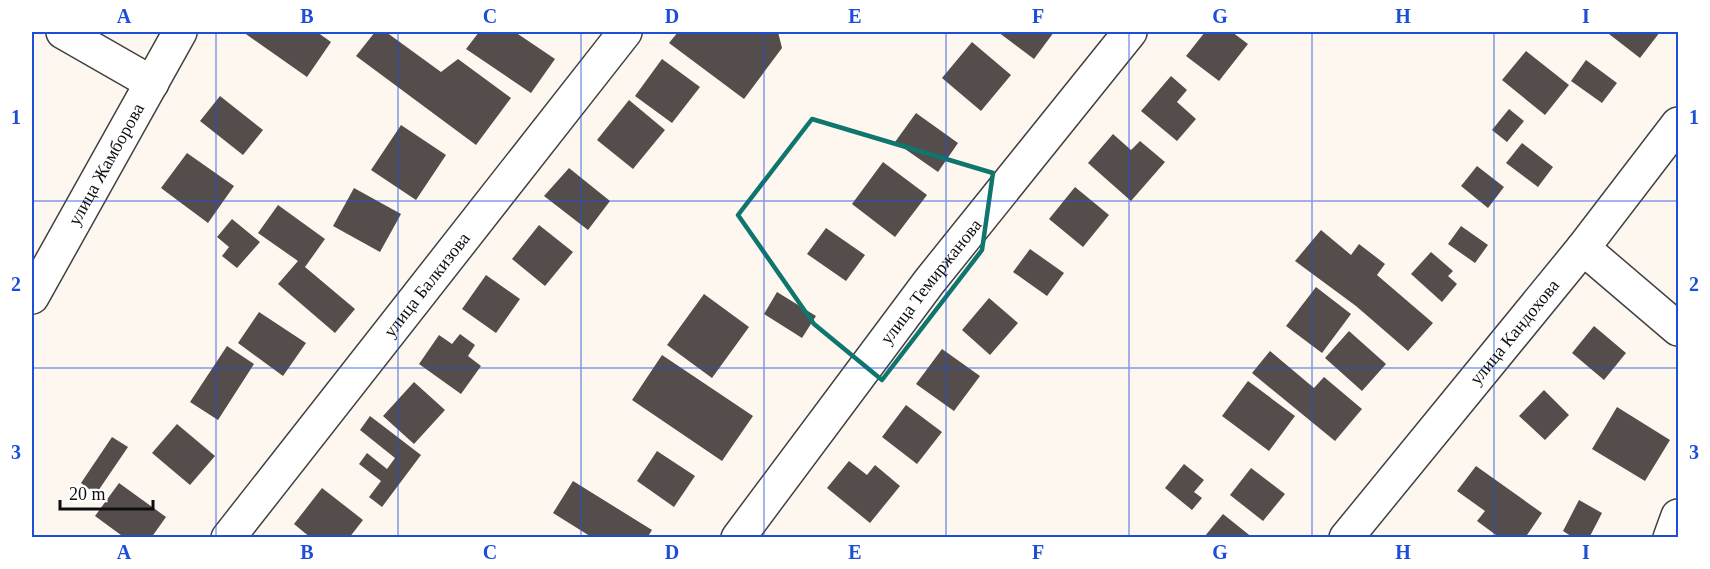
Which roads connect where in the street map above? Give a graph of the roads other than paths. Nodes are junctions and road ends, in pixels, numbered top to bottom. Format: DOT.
graph roads {
  1 [pos="63,32"];
  2 [pos="180,32"];
  3 [pos="625,32"];
  4 [pos="1130,32"];
  5 [pos="152,83"];
  6 [pos="1678,124"];
  7 [pos="1583,248"];
  8 [pos="32,297"];
  9 [pos="1678,329"];
  10 [pos="1678,516"];
  11 [pos="228,537"];
  12 [pos="738,537"];
  13 [pos="1346,537"];
  14 [pos="1670,537"];
  1 -- 5 [label="street"];
  2 -- 5 [label="street, улица Жамборова"];
  3 -- 11 [label="street, улица Балкизова"];
  4 -- 12 [label="street, улица Темиржанова"];
  5 -- 8 [label="street, улица Жамборова"];
  6 -- 7 [label="street, улица Кандохова"];
  7 -- 9 [label="street"];
  7 -- 13 [label="street, улица Кандохова"];
  10 -- 14 [label="street"];
}
